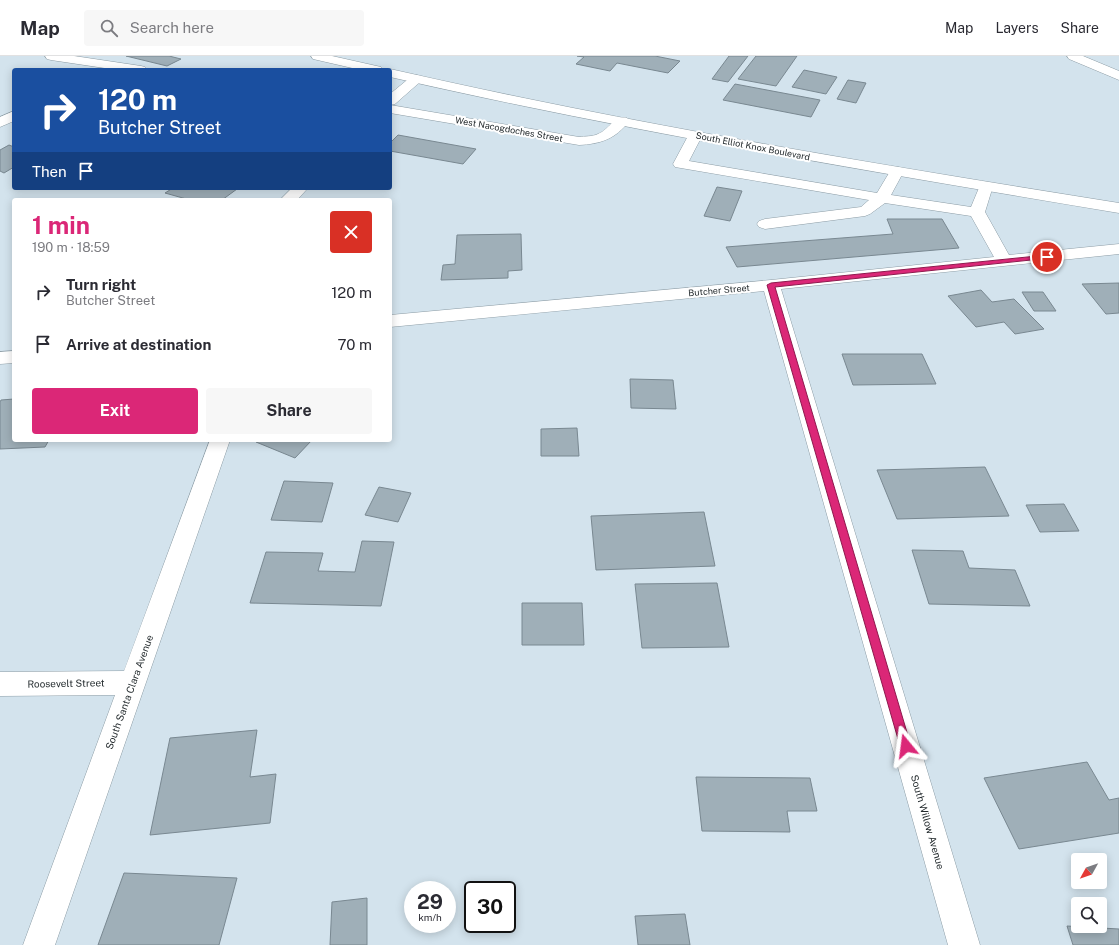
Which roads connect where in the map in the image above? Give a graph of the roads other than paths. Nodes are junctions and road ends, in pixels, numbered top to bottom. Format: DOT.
graph roads {
  1 [pos="51,56"];
  2 [pos="112,56"];
  3 [pos="317,56"];
  4 [pos="1073,56"];
  5 [pos="99,64"];
  6 [pos="92,68"];
  7 [pos="127,68"];
  8 [pos="368,68"];
  9 [pos="392,73"];
  10 [pos="1119,76"];
  11 [pos="416,79"];
  12 [pos="392,99"];
  13 [pos="392,109"];
  14 [pos="12,116"];
  15 [pos="622,121"];
  16 [pos="0,123"];
  17 [pos="695,136"];
  18 [pos="897,172"];
  19 [pos="986,186"];
  20 [pos="299,190"];
  21 [pos="290,198"];
  22 [pos="882,198"];
  23 [pos="1119,208"];
  24 [pos="977,212"];
  25 [pos="764,224"];
  26 [pos="1119,249"];
  27 [pos="1004,261"];
  28 [pos="771,285"];
  29 [pos="392,321"];
  30 [pos="12,357"];
  31 [pos="0,358"];
  32 [pos="219,442"];
  33 [pos="133,683"];
  34 [pos="0,684"];
  35 [pos="39,945"];
  36 [pos="964,945"];
  1 -- 5 [label="street"];
  2 -- 5 [label="street"];
  3 -- 8 [label="street"];
  4 -- 10 [label="street"];
  5 -- 6 [label="street"];
  5 -- 7 [label="street"];
  9 -- 11 [label="street, South Elliot Knox Boulevard"];
  11 -- 12 [label="street"];
  11 -- 15 [label="street, South Elliot Knox Boulevard"];
  13 -- 15 [label="street, West Nacogdoches Street"];
  14 -- 16 [label="street"];
  15 -- 17 [label="street, South Elliot Knox Boulevard"];
  17 -- 18 [label="street, South Elliot Knox Boulevard"];
  17 -- 22 [label="street"];
  18 -- 19 [label="street, South Elliot Knox Boulevard"];
  18 -- 22 [label="street"];
  19 -- 23 [label="street, South Elliot Knox Boulevard"];
  19 -- 24 [label="street"];
  20 -- 21 [label="street"];
  22 -- 24 [label="street"];
  22 -- 25 [label="street"];
  24 -- 27 [label="street"];
  26 -- 27 [label="street, Butcher Street"];
  27 -- 28 [label="street, Butcher Street"];
  28 -- 29 [label="street, Butcher Street"];
  28 -- 36 [label="street, South Willow Avenue"];
  30 -- 31 [label="street"];
  32 -- 33 [label="street, South Santa Clara Avenue"];
  33 -- 34 [label="street, Roosevelt Street"];
  33 -- 35 [label="street, South Santa Clara Avenue"];
}
